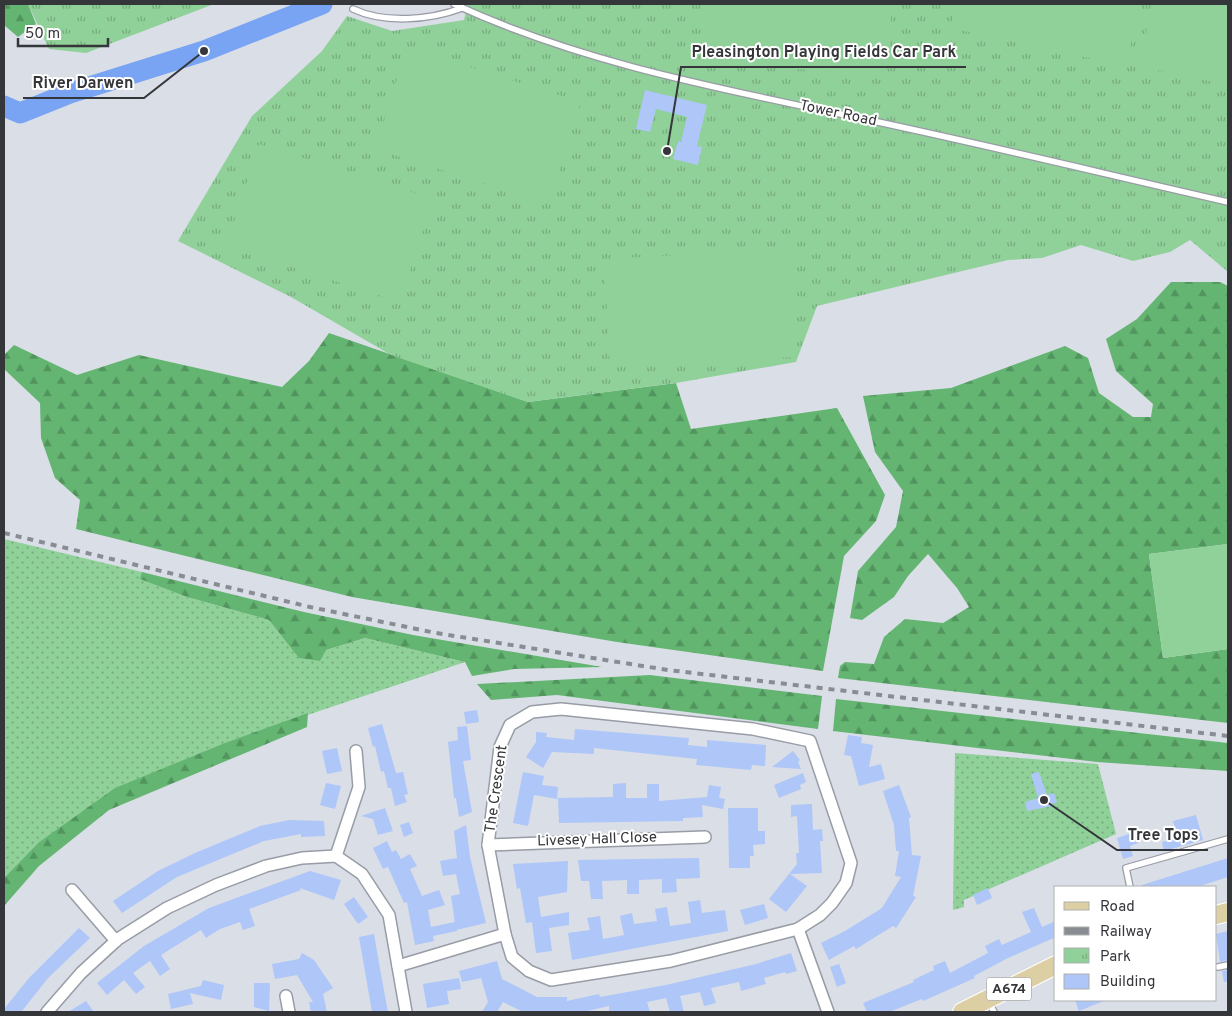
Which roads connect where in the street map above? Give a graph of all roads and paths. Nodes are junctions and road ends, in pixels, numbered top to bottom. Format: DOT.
graph roads {
  1 [pos="454,4"];
  2 [pos="462,8"];
  3 [pos="352,9"];
  4 [pos="1228,202"];
  5 [pos="356,751"];
  6 [pos="705,837"];
  7 [pos="1228,839"];
  8 [pos="488,845"];
  9 [pos="336,856"];
  10 [pos="1130,886"];
  11 [pos="72,890"];
  12 [pos="798,929"];
  13 [pos="505,934"];
  14 [pos="116,941"];
  15 [pos="1228,965"];
  16 [pos="398,966"];
  17 [pos="1054,966"];
  18 [pos="1218,967"];
  19 [pos="286,996"];
  20 [pos="991,1006"];
  21 [pos="50,1011"];
  22 [pos="289,1012"];
  23 [pos="406,1012"];
  24 [pos="828,1012"];
  25 [pos="962,1012"];
  1 -- 2 [label="lane, Tower Road"];
  2 -- 3 [label="lane"];
  2 -- 4 [label="lane, Tower Road"];
  5 -- 9 [label="street"];
  6 -- 8 [label="street, Livesey Hall Close"];
  7 -- 10 [label="lane"];
  8 -- 12 [label="street, The Crescent"];
  8 -- 13 [label="street, The Crescent"];
  9 -- 14 [label="street"];
  9 -- 16 [label="street"];
  11 -- 14 [label="street"];
  12 -- 13 [label="street, The Crescent"];
  12 -- 24 [label="street"];
  13 -- 16 [label="street"];
  14 -- 21 [label="street"];
  15 -- 18 [label="lane"];
  16 -- 23 [label="street"];
  17 -- 20 [label="main road, A674"];
  19 -- 22 [label="street"];
  20 -- 25 [label="main road, A674"];
}
